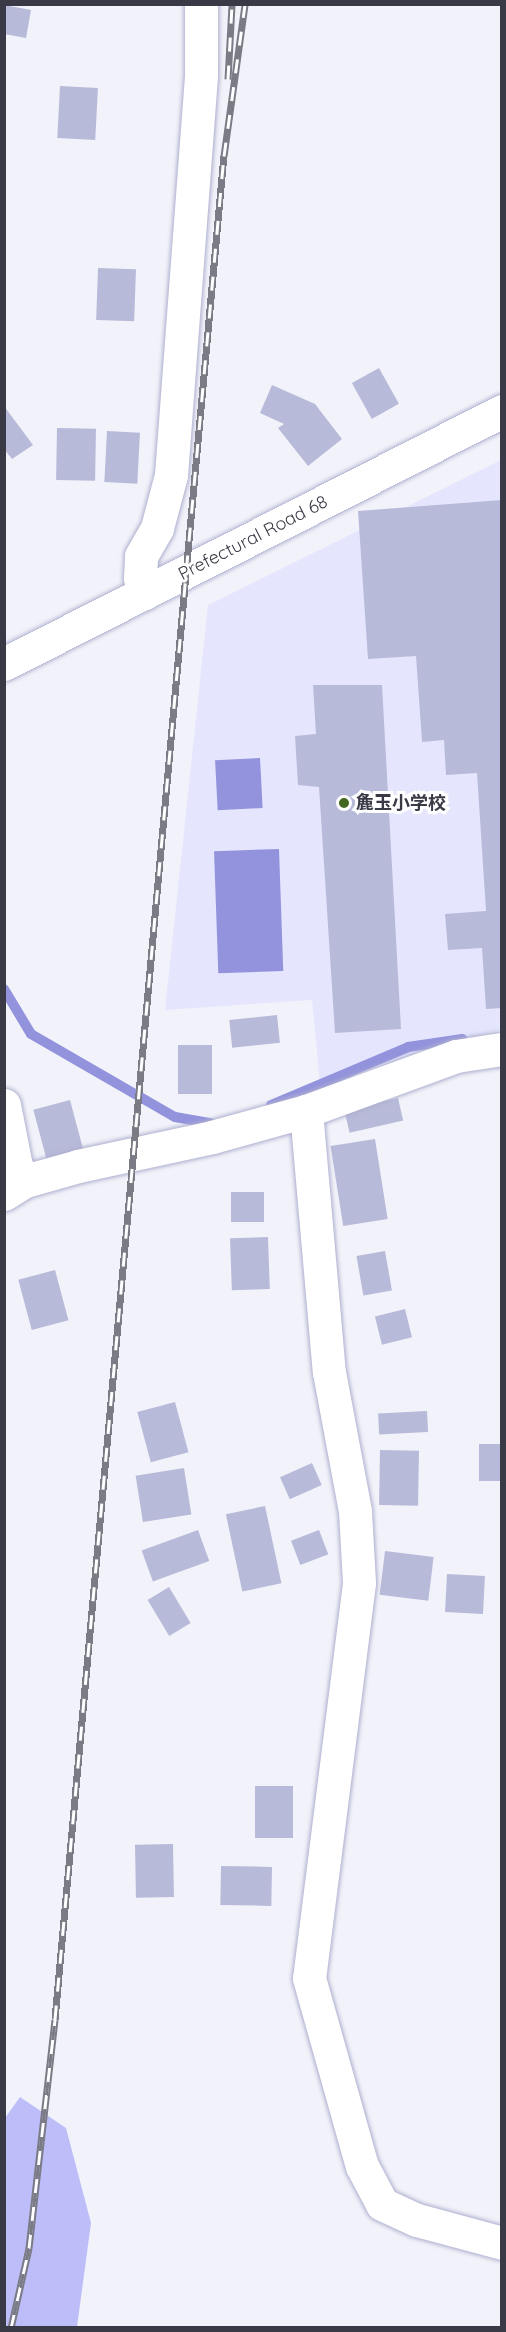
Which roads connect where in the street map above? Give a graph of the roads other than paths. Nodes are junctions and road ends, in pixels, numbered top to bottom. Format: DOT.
graph roads {
  1 [pos="201,4"];
  2 [pos="501,411"];
  3 [pos="145,593"];
  4 [pos="4,664"];
  5 [pos="501,1049"];
  6 [pos="4,1105"];
  7 [pos="306,1111"];
  8 [pos="15,1188"];
  9 [pos="501,2243"];
  1 -- 3 [label="street"];
  2 -- 3 [label="street, Prefectural Road 68"];
  3 -- 4 [label="street, Prefectural Road 68"];
  5 -- 7 [label="street"];
  6 -- 8 [label="street"];
  7 -- 8 [label="street"];
  7 -- 9 [label="street"];
}
